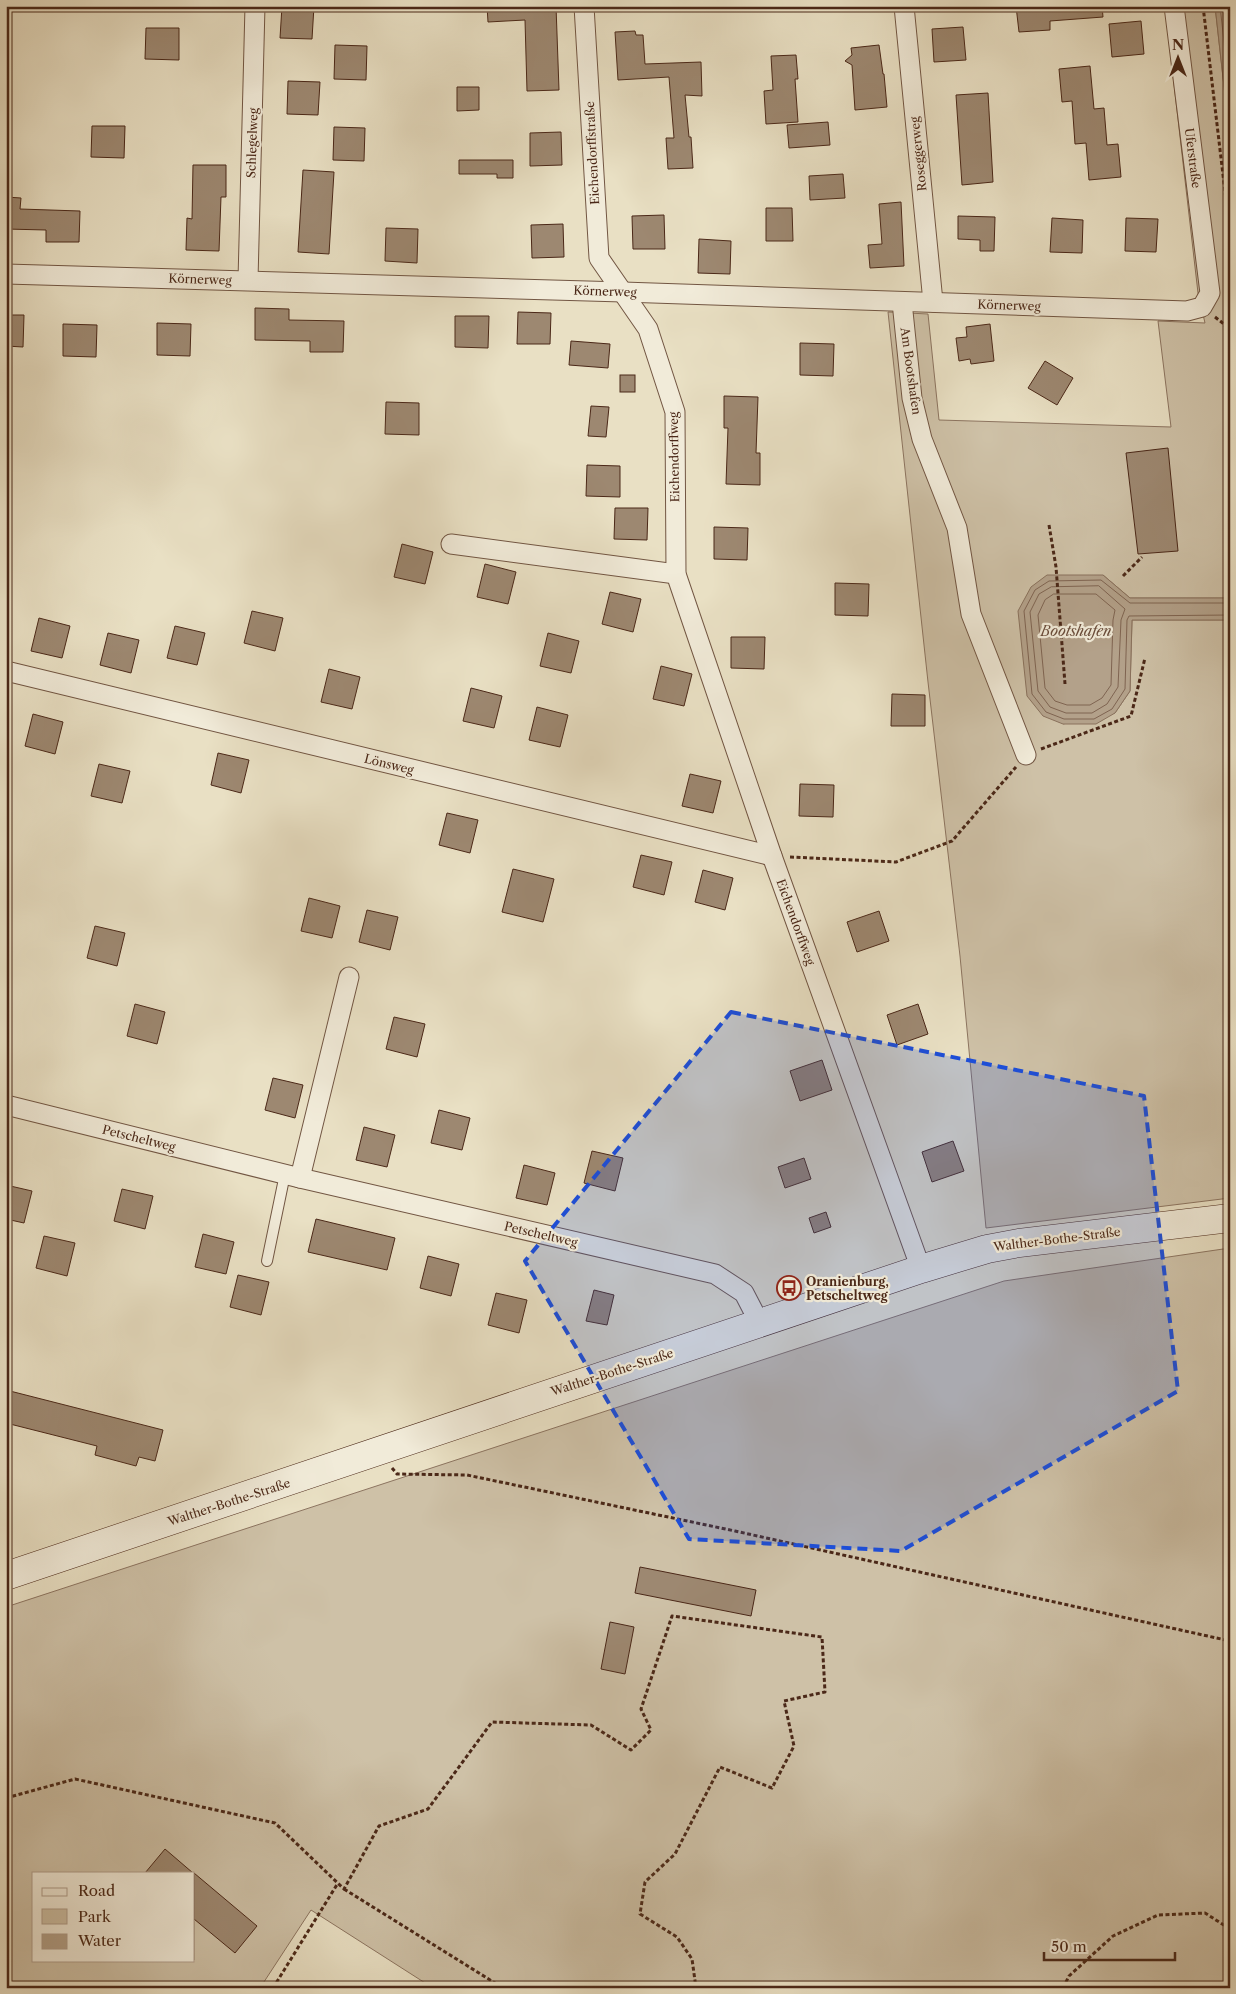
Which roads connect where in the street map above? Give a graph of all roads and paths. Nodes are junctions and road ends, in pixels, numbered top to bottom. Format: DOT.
graph roads {
  1 [pos="255,6"];
  2 [pos="584,6"];
  3 [pos="904,6"];
  4 [pos="1174,6"];
  5 [pos="1203,6"];
  6 [pos="1230,234"];
  7 [pos="6,274"];
  8 [pos="248,280"];
  9 [pos="623,292"];
  10 [pos="902,302"];
  11 [pos="933,302"];
  12 [pos="1202,307"];
  13 [pos="1049,525"];
  14 [pos="451,544"];
  15 [pos="1142,557"];
  16 [pos="676,574"];
  17 [pos="1123,576"];
  18 [pos="1146,658"];
  19 [pos="6,671"];
  20 [pos="1065,684"];
  21 [pos="1026,755"];
  22 [pos="772,856"];
  23 [pos="349,977"];
  24 [pos="6,1105"];
  25 [pos="293,1176"];
  26 [pos="1230,1218"];
  27 [pos="267,1261"];
  28 [pos="921,1268"];
  29 [pos="760,1324"];
  30 [pos="381,1451"];
  31 [pos="6,1576"];
  32 [pos="1230,1641"];
  33 [pos="6,1798"];
  34 [pos="338,1883"];
  35 [pos="344,1889"];
  36 [pos="1230,1929"];
  37 [pos="273,1988"];
  38 [pos="503,1988"];
  39 [pos="696,1988"];
  40 [pos="1063,1988"];
  1 -- 8 [label="street, Schlegelweg"];
  2 -- 9 [label="street, Eichendorffstraße"];
  3 -- 11 [label="street, Roseggerweg"];
  4 -- 12 [label="street, Uferstraße"];
  5 -- 6 [label="path"];
  7 -- 8 [label="street, Körnerweg"];
  8 -- 9 [label="street, Körnerweg"];
  9 -- 10 [label="street, Körnerweg"];
  9 -- 16 [label="street, Eichendorffweg"];
  10 -- 11 [label="street, Körnerweg"];
  10 -- 21 [label="street, Am Bootshafen"];
  11 -- 12 [label="street, Körnerweg"];
  13 -- 20 [label="path"];
  14 -- 16 [label="street"];
  15 -- 17 [label="path"];
  16 -- 22 [label="street, Eichendorffweg"];
  18 -- 21 [label="path"];
  19 -- 22 [label="street, Lönsweg"];
  21 -- 22 [label="path"];
  22 -- 28 [label="street, Eichendorffweg"];
  23 -- 25 [label="street"];
  24 -- 25 [label="street, Petscheltweg"];
  25 -- 27 [label="lane"];
  25 -- 29 [label="street, Petscheltweg"];
  26 -- 28 [label="street, Walther-Bothe-Straße"];
  28 -- 29 [label="street, Walther-Bothe-Straße"];
  29 -- 30 [label="street, Walther-Bothe-Straße"];
  30 -- 31 [label="street, Walther-Bothe-Straße"];
  30 -- 32 [label="path"];
  33 -- 34 [label="path"];
  34 -- 35 [label="path"];
  34 -- 37 [label="path"];
  35 -- 38 [label="path"];
  35 -- 39 [label="path"];
  36 -- 40 [label="path"];
}
